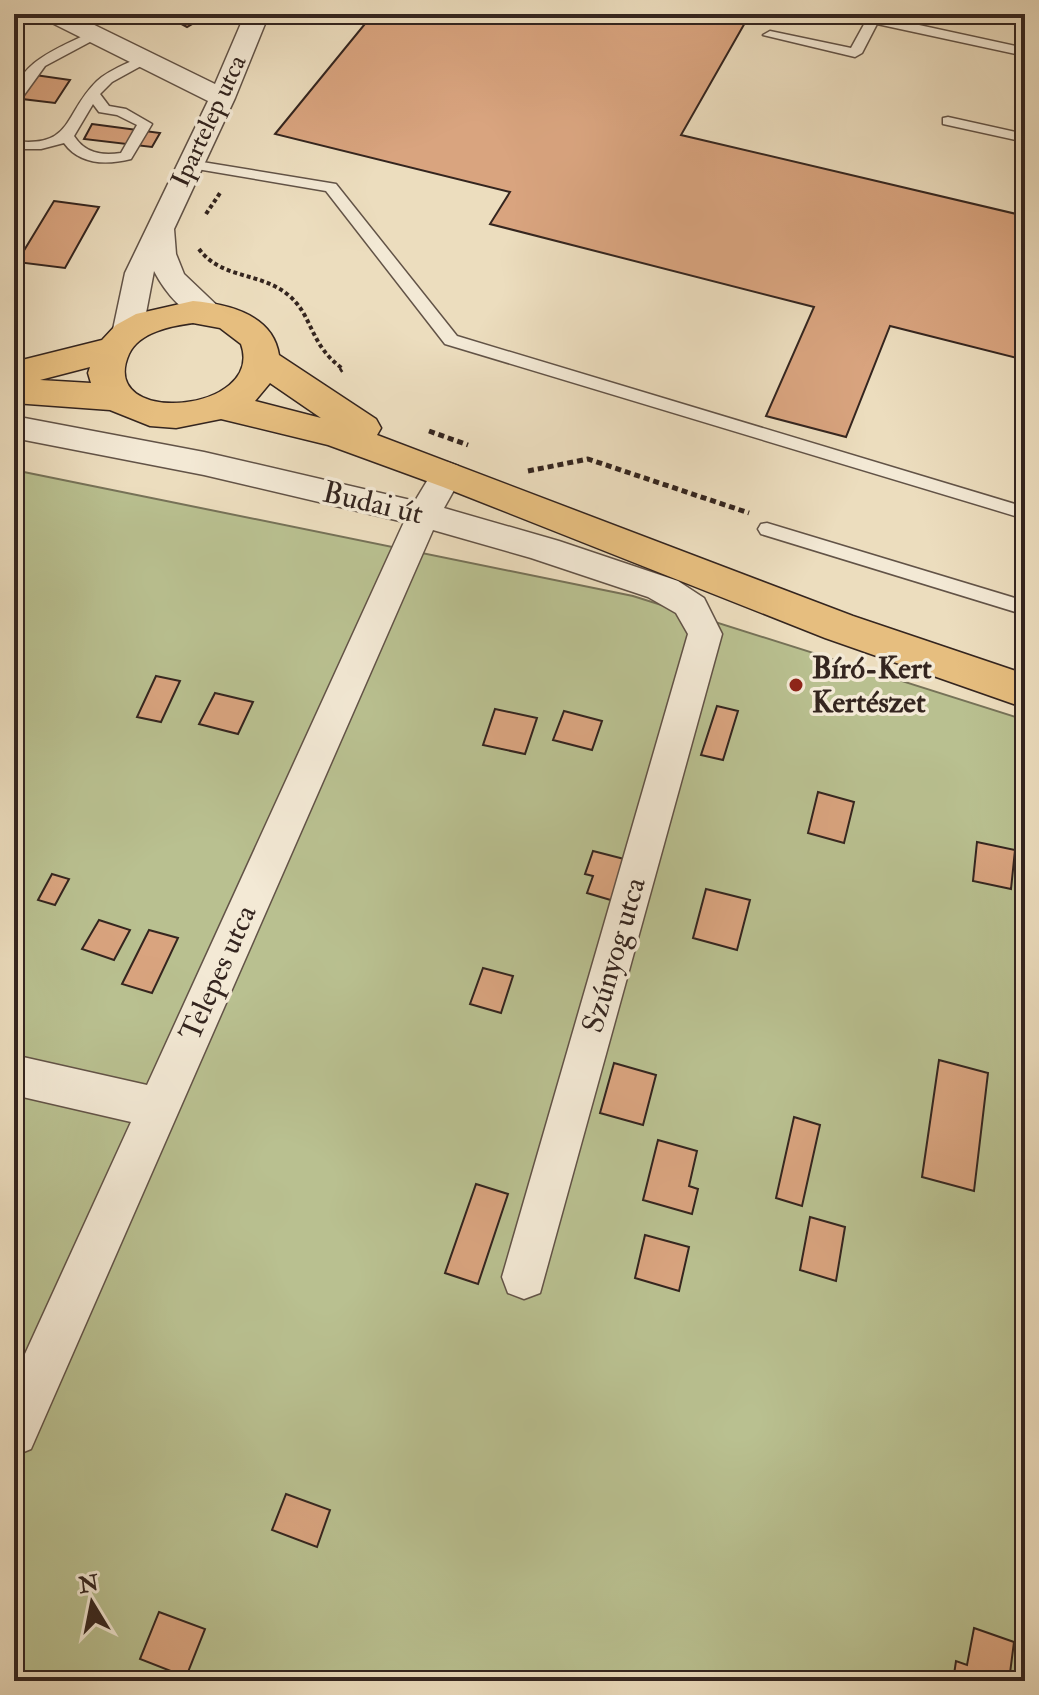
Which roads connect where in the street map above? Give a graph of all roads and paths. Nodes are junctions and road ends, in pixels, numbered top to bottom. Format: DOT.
graph roads {
  1 [pos="53,14"];
  2 [pos="257,14"];
  3 [pos="96,35"];
  4 [pos="770,35"];
  5 [pos="1025,52"];
  6 [pos="145,60"];
  7 [pos="93,95"];
  8 [pos="222,98"];
  9 [pos="14,99"];
  10 [pos="948,121"];
  11 [pos="67,136"];
  12 [pos="1025,138"];
  13 [pos="14,145"];
  14 [pos="190,164"];
  15 [pos="234,171"];
  16 [pos="201,222"];
  17 [pos="160,227"];
  18 [pos="196,240"];
  19 [pos="210,313"];
  20 [pos="120,341"];
  21 [pos="261,360"];
  22 [pos="343,369"];
  23 [pos="14,374"];
  24 [pos="14,391"];
  25 [pos="119,399"];
  26 [pos="222,407"];
  27 [pos="14,427"];
  28 [pos="432,468"];
  29 [pos="546,468"];
  30 [pos="1025,513"];
  31 [pos="424,514"];
  32 [pos="767,529"];
  33 [pos="1025,608"];
  34 [pos="705,634"];
  35 [pos="1025,691"];
  36 [pos="14,1075"];
  37 [pos="158,1108"];
  38 [pos="524,1277"];
  39 [pos="14,1432"];
  1 -- 3 [label="street"];
  2 -- 8 [label="street, Ipartelep utca"];
  3 -- 6 [label="street"];
  3 -- 9 [label="lane"];
  4 -- 5 [label="lane"];
  6 -- 7 [label="lane"];
  6 -- 8 [label="street"];
  7 -- 11 [label="lane"];
  7 -- 11 [label="lane"];
  8 -- 14 [label="street, Ipartelep utca"];
  10 -- 12 [label="lane"];
  11 -- 13 [label="lane"];
  14 -- 15 [label="lane"];
  14 -- 17 [label="street, Ipartelep utca"];
  15 -- 16 [label="path"];
  15 -- 30 [label="lane"];
  17 -- 19 [label="street"];
  17 -- 20 [label="street, Ipartelep utca"];
  18 -- 22 [label="path"];
  19 -- 20 [label="main road"];
  19 -- 21 [label="main road"];
  20 -- 23 [label="main road"];
  20 -- 25 [label="main road"];
  21 -- 26 [label="main road"];
  21 -- 28 [label="main road"];
  24 -- 25 [label="main road"];
  25 -- 26 [label="main road"];
  26 -- 28 [label="main road"];
  27 -- 31 [label="street, Budai út"];
  28 -- 31 [label="street, Telepes utca"];
  28 -- 35 [label="main road, Budai út"];
  29 -- 32 [label="path"];
  31 -- 34 [label="street, Budai út"];
  31 -- 37 [label="street, Telepes utca"];
  32 -- 33 [label="lane"];
  34 -- 38 [label="street, Szúnyog utca"];
  36 -- 37 [label="street"];
  37 -- 39 [label="street, Telepes utca"];
}
